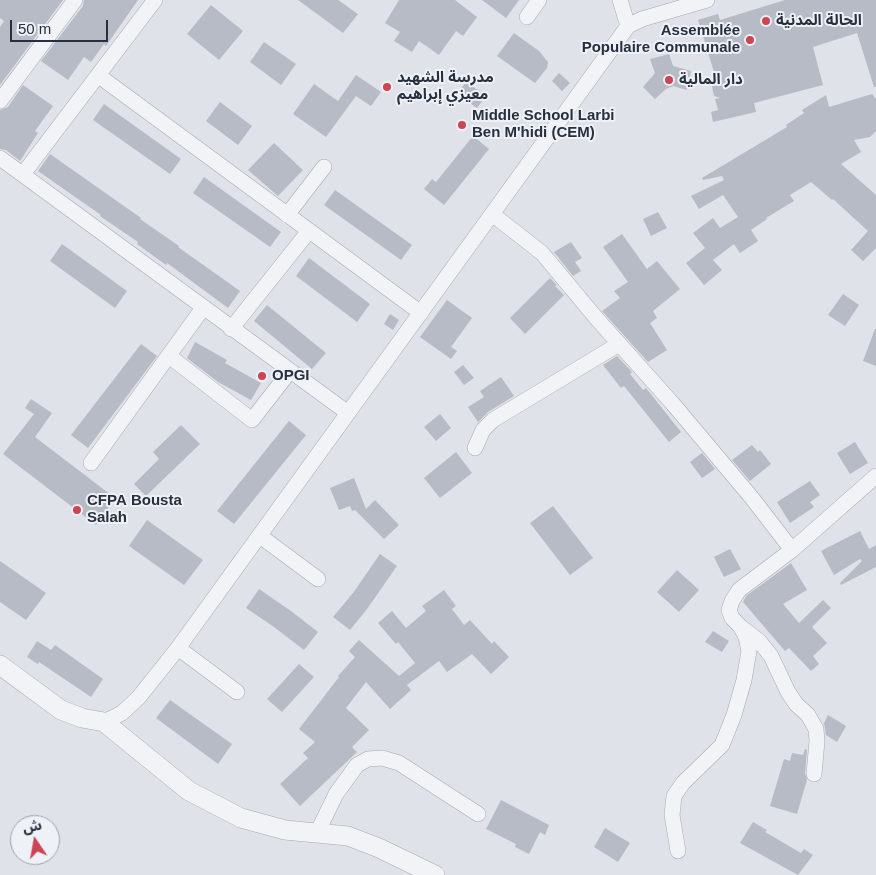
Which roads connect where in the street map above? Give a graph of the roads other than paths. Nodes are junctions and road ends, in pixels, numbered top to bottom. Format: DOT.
graph roads {
  1 [pos="75,0"];
  2 [pos="155,0"];
  3 [pos="539,0"];
  4 [pos="620,0"];
  5 [pos="708,0"];
  6 [pos="527,17"];
  7 [pos="628,26"];
  8 [pos="98,76"];
  9 [pos="0,101"];
  10 [pos="0,158"];
  11 [pos="324,167"];
  12 [pos="23,174"];
  13 [pos="287,214"];
  14 [pos="492,214"];
  15 [pos="309,231"];
  16 [pos="203,308"];
  17 [pos="421,313"];
  18 [pos="231,329"];
  19 [pos="619,344"];
  20 [pos="169,356"];
  21 [pos="290,371"];
  22 [pos="348,413"];
  23 [pos="475,448"];
  24 [pos="91,464"];
  25 [pos="876,476"];
  26 [pos="260,536"];
  27 [pos="792,550"];
  28 [pos="318,579"];
  29 [pos="740,626"];
  30 [pos="178,648"];
  31 [pos="0,665"];
  32 [pos="237,692"];
  33 [pos="104,722"];
  34 [pos="814,774"];
  35 [pos="478,814"];
  36 [pos="317,833"];
  37 [pos="678,851"];
  38 [pos="435,875"];
  1 -- 9 [label="street"];
  2 -- 8 [label="street"];
  3 -- 6 [label="street"];
  4 -- 7 [label="street"];
  5 -- 7 [label="street"];
  7 -- 14 [label="street"];
  8 -- 12 [label="street"];
  8 -- 13 [label="street"];
  10 -- 12 [label="street"];
  11 -- 13 [label="street"];
  12 -- 16 [label="street"];
  13 -- 15 [label="street"];
  14 -- 17 [label="street"];
  14 -- 19 [label="street"];
  15 -- 17 [label="street"];
  15 -- 18 [label="street"];
  16 -- 18 [label="street"];
  16 -- 20 [label="street"];
  17 -- 22 [label="street"];
  18 -- 21 [label="street"];
  19 -- 23 [label="street"];
  19 -- 27 [label="street"];
  20 -- 21 [label="street"];
  20 -- 24 [label="street"];
  21 -- 22 [label="street"];
  22 -- 26 [label="street"];
  25 -- 27 [label="street"];
  26 -- 28 [label="street"];
  26 -- 30 [label="street"];
  27 -- 29 [label="street"];
  29 -- 34 [label="street"];
  29 -- 37 [label="street"];
  30 -- 32 [label="street"];
  30 -- 33 [label="street"];
  31 -- 33 [label="street"];
  33 -- 36 [label="street"];
  35 -- 36 [label="street"];
  36 -- 38 [label="street"];
}
